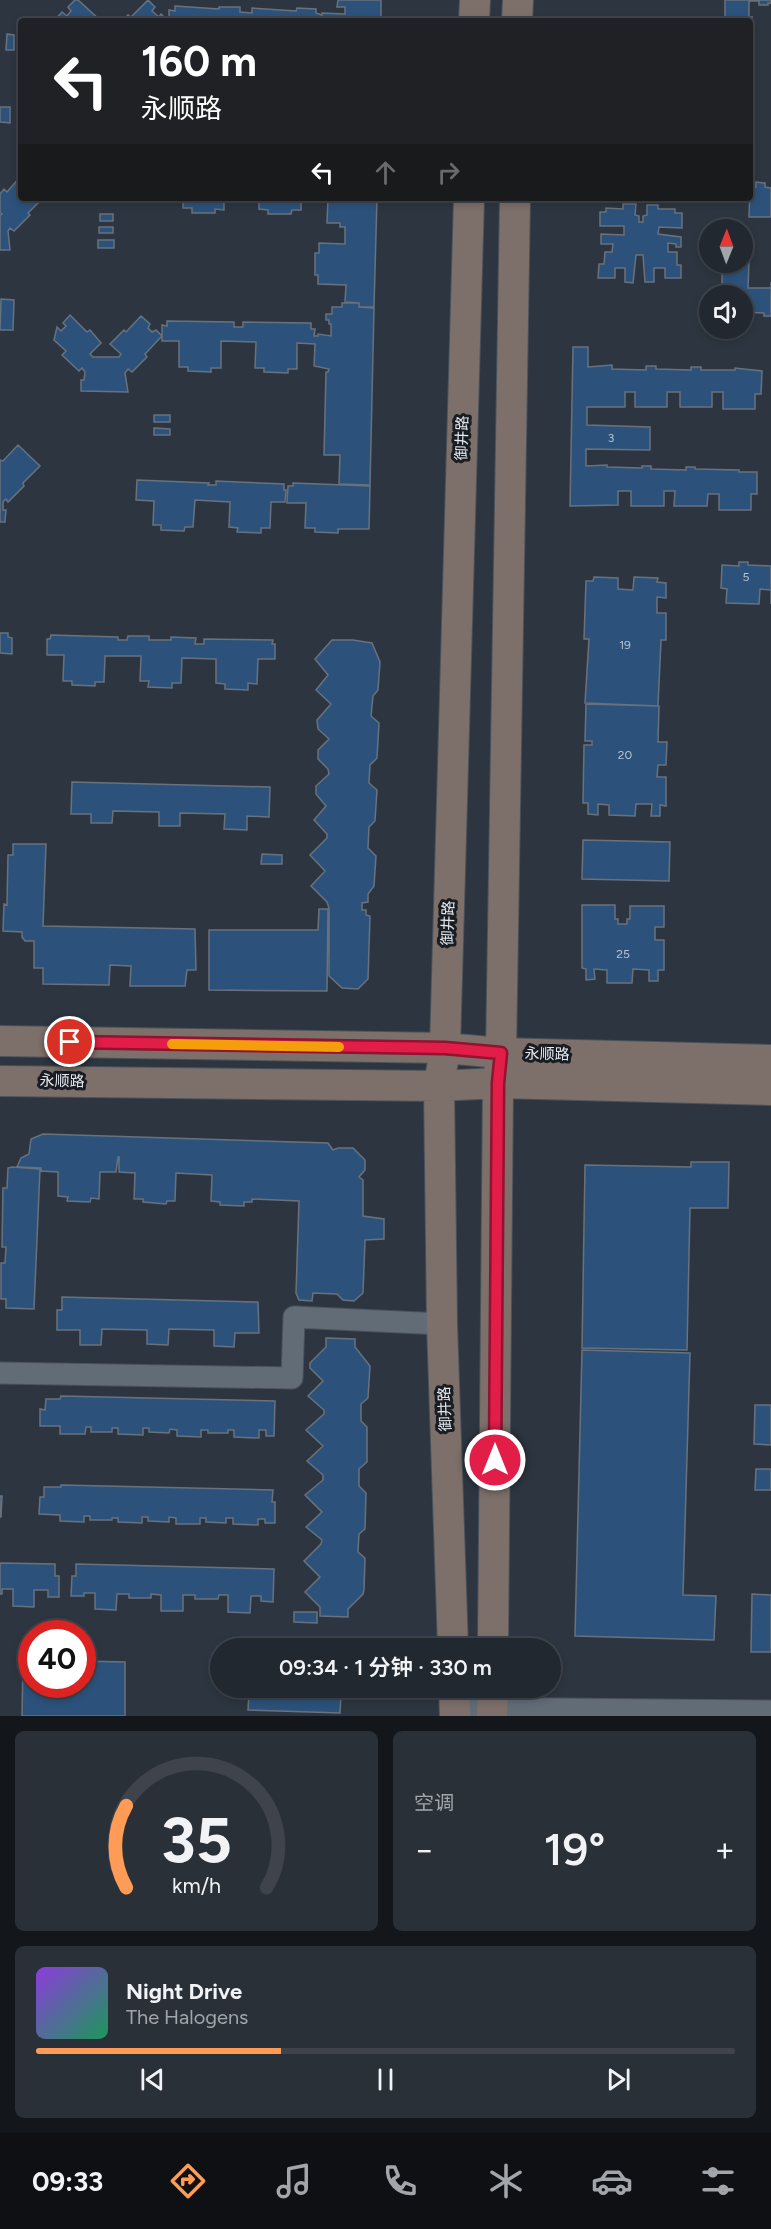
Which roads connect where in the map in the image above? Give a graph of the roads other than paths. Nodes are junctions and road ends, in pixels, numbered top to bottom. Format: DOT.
graph roads {
  1 [pos="475,0"];
  2 [pos="518,0"];
  3 [pos="474,18"];
  4 [pos="517,18"];
  5 [pos="469,201"];
  6 [pos="515,201"];
  7 [pos="0,1041"];
  8 [pos="445,1048"];
  9 [pos="501,1053"];
  10 [pos="771,1060"];
  11 [pos="0,1081"];
  12 [pos="498,1083"];
  13 [pos="439,1086"];
  14 [pos="771,1090"];
  15 [pos="442,1324"];
  16 [pos="0,1373"];
  17 [pos="453,1638"];
  18 [pos="493,1638"];
  19 [pos="455,1704"];
  20 [pos="493,1704"];
  21 [pos="771,1712"];
  1 -- 3 [label="street"];
  2 -- 4 [label="street"];
  5 -- 8 [label="street, 御井路"];
  6 -- 9 [label="street"];
  7 -- 8 [label="street, 永顺路"];
  8 -- 9 [label="street, 永顺路"];
  8 -- 13 [label="street, 御井路"];
  9 -- 10 [label="street, 永顺路"];
  9 -- 12 [label="street"];
  11 -- 13 [label="street, 永顺路"];
  12 -- 13 [label="street, 永顺路"];
  12 -- 14 [label="street, 永顺路"];
  12 -- 18 [label="street"];
  13 -- 15 [label="street, 御井路"];
  15 -- 16 [label="street"];
  15 -- 17 [label="street, 御井路"];
  19 -- 20 [label="street"];
  20 -- 21 [label="street"];
}
